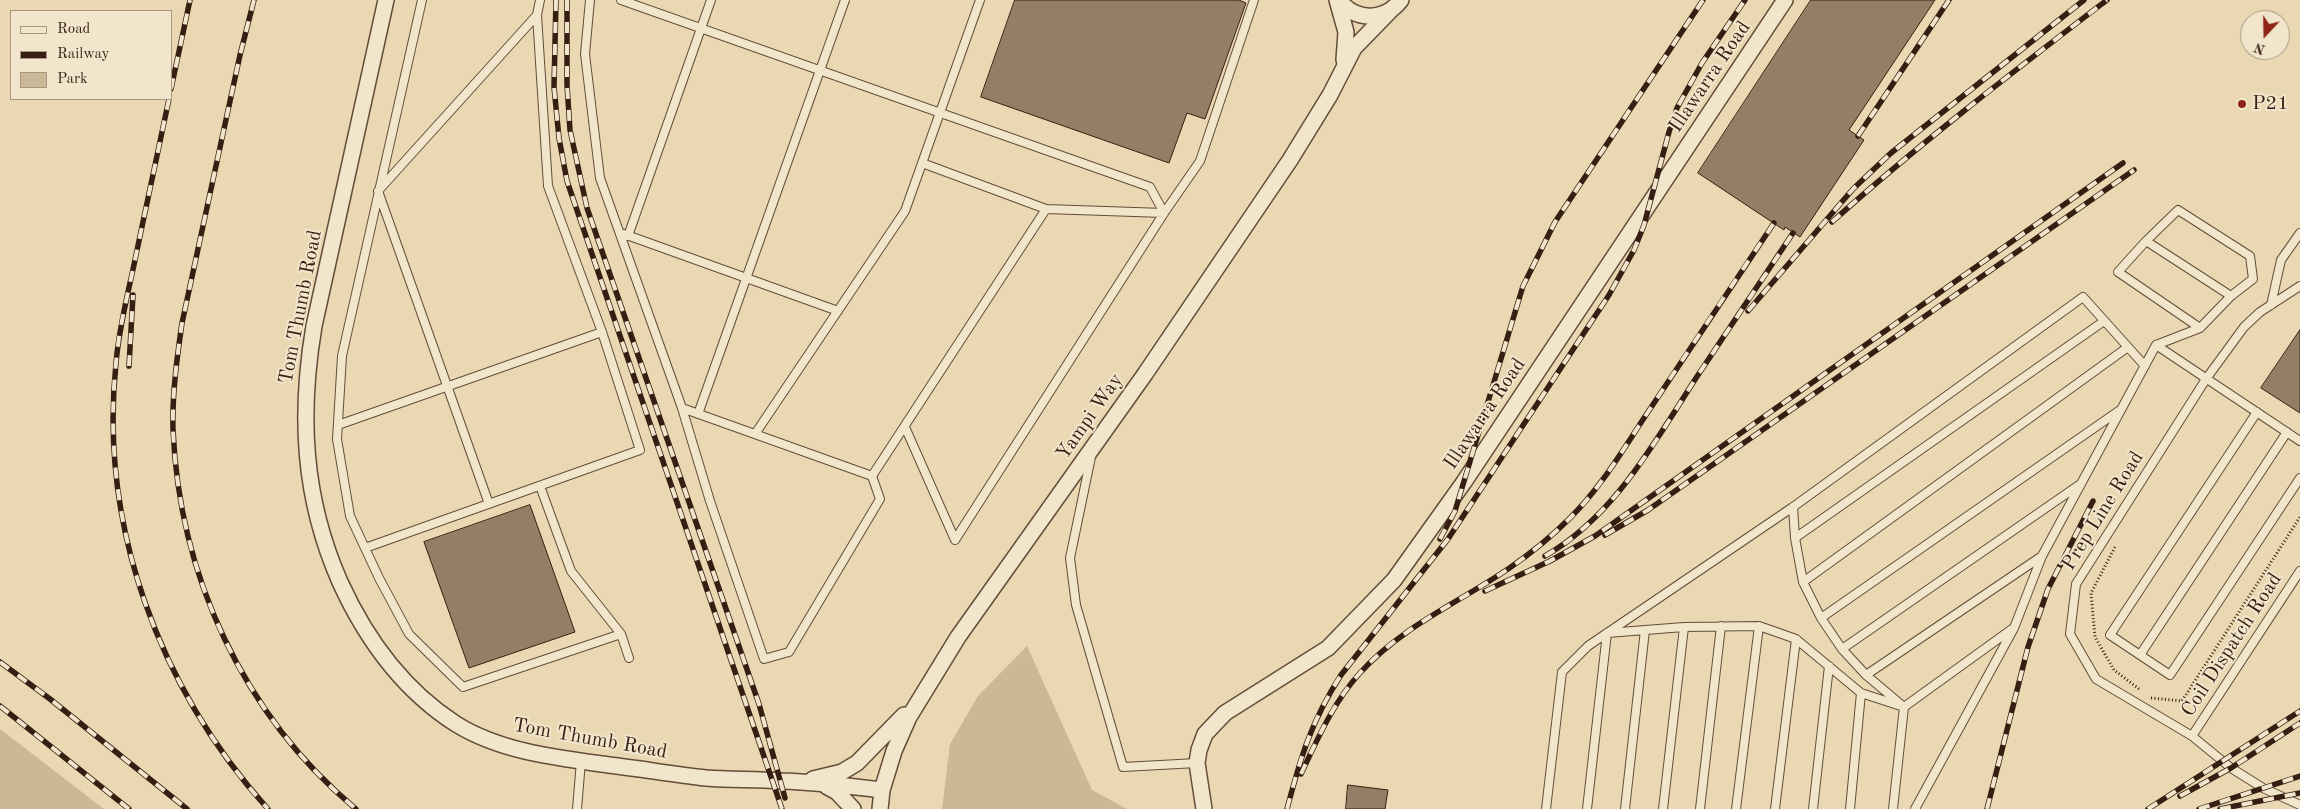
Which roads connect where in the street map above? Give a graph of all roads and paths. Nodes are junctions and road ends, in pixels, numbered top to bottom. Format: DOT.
graph roads {
  1 [pos="386,0"];
  2 [pos="422,0"];
  3 [pos="540,0"];
  4 [pos="590,0"];
  5 [pos="621,0"];
  6 [pos="711,0"];
  7 [pos="845,0"];
  8 [pos="980,0"];
  9 [pos="1254,0"];
  10 [pos="1338,0"];
  11 [pos="1785,0"];
  12 [pos="1396,5"];
  13 [pos="537,15"];
  14 [pos="701,28"];
  15 [pos="820,70"];
  16 [pos="1341,71"];
  17 [pos="940,113"];
  18 [pos="922,163"];
  19 [pos="378,191"];
  20 [pos="1046,209"];
  21 [pos="1164,213"];
  22 [pos="2300,233"];
  23 [pos="624,234"];
  24 [pos="2146,241"];
  25 [pos="746,278"];
  26 [pos="2300,286"];
  27 [pos="2231,296"];
  28 [pos="2272,305"];
  29 [pos="838,311"];
  30 [pos="2104,321"];
  31 [pos="2200,328"];
  32 [pos="602,332"];
  33 [pos="2156,345"];
  34 [pos="2128,347"];
  35 [pos="2145,366"];
  36 [pos="2206,379"];
  37 [pos="447,386"];
  38 [pos="682,408"];
  39 [pos="2122,409"];
  40 [pos="2257,412"];
  41 [pos="698,414"];
  42 [pos="338,425"];
  43 [pos="905,426"];
  44 [pos="2287,432"];
  45 [pos="755,434"];
  46 [pos="2300,440"];
  47 [pos="1093,448"];
  48 [pos="872,476"];
  49 [pos="2300,478"];
  50 [pos="2081,484"];
  51 [pos="540,486"];
  52 [pos="489,504"];
  53 [pos="1793,507"];
  54 [pos="1795,538"];
  55 [pos="366,548"];
  56 [pos="2042,556"];
  57 [pos="2300,571"];
  58 [pos="1803,582"];
  59 [pos="1821,618"];
  60 [pos="1721,626"];
  61 [pos="1759,626"];
  62 [pos="1684,627"];
  63 [pos="2014,628"];
  64 [pos="1645,630"];
  65 [pos="1607,633"];
  66 [pos="621,634"];
  67 [pos="1796,639"];
  68 [pos="1842,649"];
  69 [pos="2140,655"];
  70 [pos="629,658"];
  71 [pos="1829,666"];
  72 [pos="1866,675"];
  73 [pos="1861,693"];
  74 [pos="921,698"];
  75 [pos="1904,707"];
  76 [pos="2192,736"];
  77 [pos="581,761"];
  78 [pos="1197,763"];
  79 [pos="802,782"];
  80 [pos="818,784"];
  81 [pos="882,790"];
  82 [pos="2300,805"];
  83 [pos="577,809"];
  84 [pos="853,809"];
  85 [pos="880,809"];
  86 [pos="1204,809"];
  87 [pos="1546,809"];
  88 [pos="1587,809"];
  89 [pos="1625,809"];
  90 [pos="1663,809"];
  91 [pos="1700,809"];
  92 [pos="1736,809"];
  93 [pos="1776,809"];
  94 [pos="1813,809"];
  95 [pos="1850,809"];
  96 [pos="1893,809"];
  97 [pos="1915,809"];
  1 -- 77 [label="street, Tom Thumb Road"];
  2 -- 19 [label="lane"];
  3 -- 13 [label="lane"];
  4 -- 23 [label="lane"];
  5 -- 14 [label="lane"];
  6 -- 14 [label="lane"];
  7 -- 15 [label="lane"];
  8 -- 17 [label="lane"];
  9 -- 21 [label="lane"];
  10 -- 12 [label="street, Yampi Way"];
  10 -- 16 [label="street, Yampi Way"];
  11 -- 78 [label="street, Illawarra Road"];
  12 -- 16 [label="street, Yampi Way"];
  13 -- 19 [label="lane"];
  13 -- 32 [label="lane"];
  14 -- 15 [label="lane"];
  14 -- 23 [label="lane"];
  15 -- 17 [label="lane"];
  15 -- 25 [label="lane"];
  16 -- 47 [label="street, Yampi Way"];
  17 -- 18 [label="lane"];
  17 -- 21 [label="lane"];
  18 -- 20 [label="lane"];
  18 -- 29 [label="lane"];
  19 -- 37 [label="lane"];
  19 -- 42 [label="lane"];
  20 -- 21 [label="lane"];
  20 -- 43 [label="lane"];
  21 -- 43 [label="lane"];
  22 -- 28 [label="lane"];
  23 -- 25 [label="lane"];
  23 -- 38 [label="lane"];
  24 -- 27 [label="lane"];
  24 -- 27 [label="lane"];
  24 -- 31 [label="lane"];
  25 -- 29 [label="lane"];
  25 -- 41 [label="lane"];
  26 -- 28 [label="lane, Prep Line Road"];
  27 -- 31 [label="lane"];
  28 -- 36 [label="lane, Prep Line Road"];
  29 -- 45 [label="lane"];
  30 -- 34 [label="lane"];
  30 -- 53 [label="lane"];
  30 -- 54 [label="lane"];
  31 -- 33 [label="lane"];
  32 -- 37 [label="lane"];
  32 -- 51 [label="lane"];
  33 -- 35 [label="lane"];
  33 -- 36 [label="lane"];
  34 -- 35 [label="lane"];
  34 -- 58 [label="lane"];
  35 -- 39 [label="lane"];
  36 -- 40 [label="lane"];
  36 -- 76 [label="lane, Prep Line Road"];
  37 -- 42 [label="lane"];
  37 -- 52 [label="lane"];
  38 -- 41 [label="lane"];
  38 -- 48 [label="lane"];
  39 -- 50 [label="lane"];
  39 -- 59 [label="lane"];
  40 -- 44 [label="lane"];
  40 -- 69 [label="lane"];
  41 -- 45 [label="lane"];
  42 -- 55 [label="lane"];
  43 -- 48 [label="lane"];
  44 -- 46 [label="lane"];
  44 -- 69 [label="lane"];
  45 -- 48 [label="lane"];
  47 -- 74 [label="street, Yampi Way"];
  47 -- 78 [label="lane"];
  49 -- 69 [label="lane"];
  50 -- 56 [label="lane"];
  50 -- 68 [label="lane"];
  51 -- 52 [label="lane"];
  51 -- 66 [label="lane"];
  52 -- 55 [label="lane"];
  53 -- 54 [label="lane"];
  53 -- 65 [label="lane"];
  54 -- 58 [label="lane"];
  55 -- 66 [label="lane"];
  56 -- 63 [label="lane"];
  56 -- 72 [label="lane"];
  57 -- 76 [label="lane, Coil Dispatch Road"];
  58 -- 59 [label="lane"];
  59 -- 68 [label="lane"];
  60 -- 61 [label="lane"];
  60 -- 62 [label="lane"];
  60 -- 91 [label="lane"];
  61 -- 67 [label="lane"];
  61 -- 92 [label="lane"];
  62 -- 64 [label="lane"];
  62 -- 90 [label="lane"];
  63 -- 75 [label="lane"];
  63 -- 97 [label="lane"];
  64 -- 65 [label="lane"];
  64 -- 89 [label="lane"];
  65 -- 87 [label="lane"];
  65 -- 88 [label="lane"];
  66 -- 70 [label="lane"];
  67 -- 71 [label="lane"];
  67 -- 93 [label="lane"];
  68 -- 72 [label="lane"];
  71 -- 73 [label="lane"];
  71 -- 94 [label="lane"];
  72 -- 75 [label="lane"];
  73 -- 75 [label="lane"];
  73 -- 95 [label="lane"];
  74 -- 79 [label="street"];
  74 -- 81 [label="street, Yampi Way"];
  75 -- 96 [label="lane"];
  76 -- 82 [label="lane, Prep Line Road"];
  77 -- 79 [label="street, Tom Thumb Road"];
  77 -- 83 [label="lane"];
  78 -- 86 [label="street, Illawarra Road"];
  79 -- 80 [label="street, Tom Thumb Road"];
  80 -- 81 [label="street, Tom Thumb Road"];
  80 -- 84 [label="street"];
  81 -- 85 [label="street"];
}
